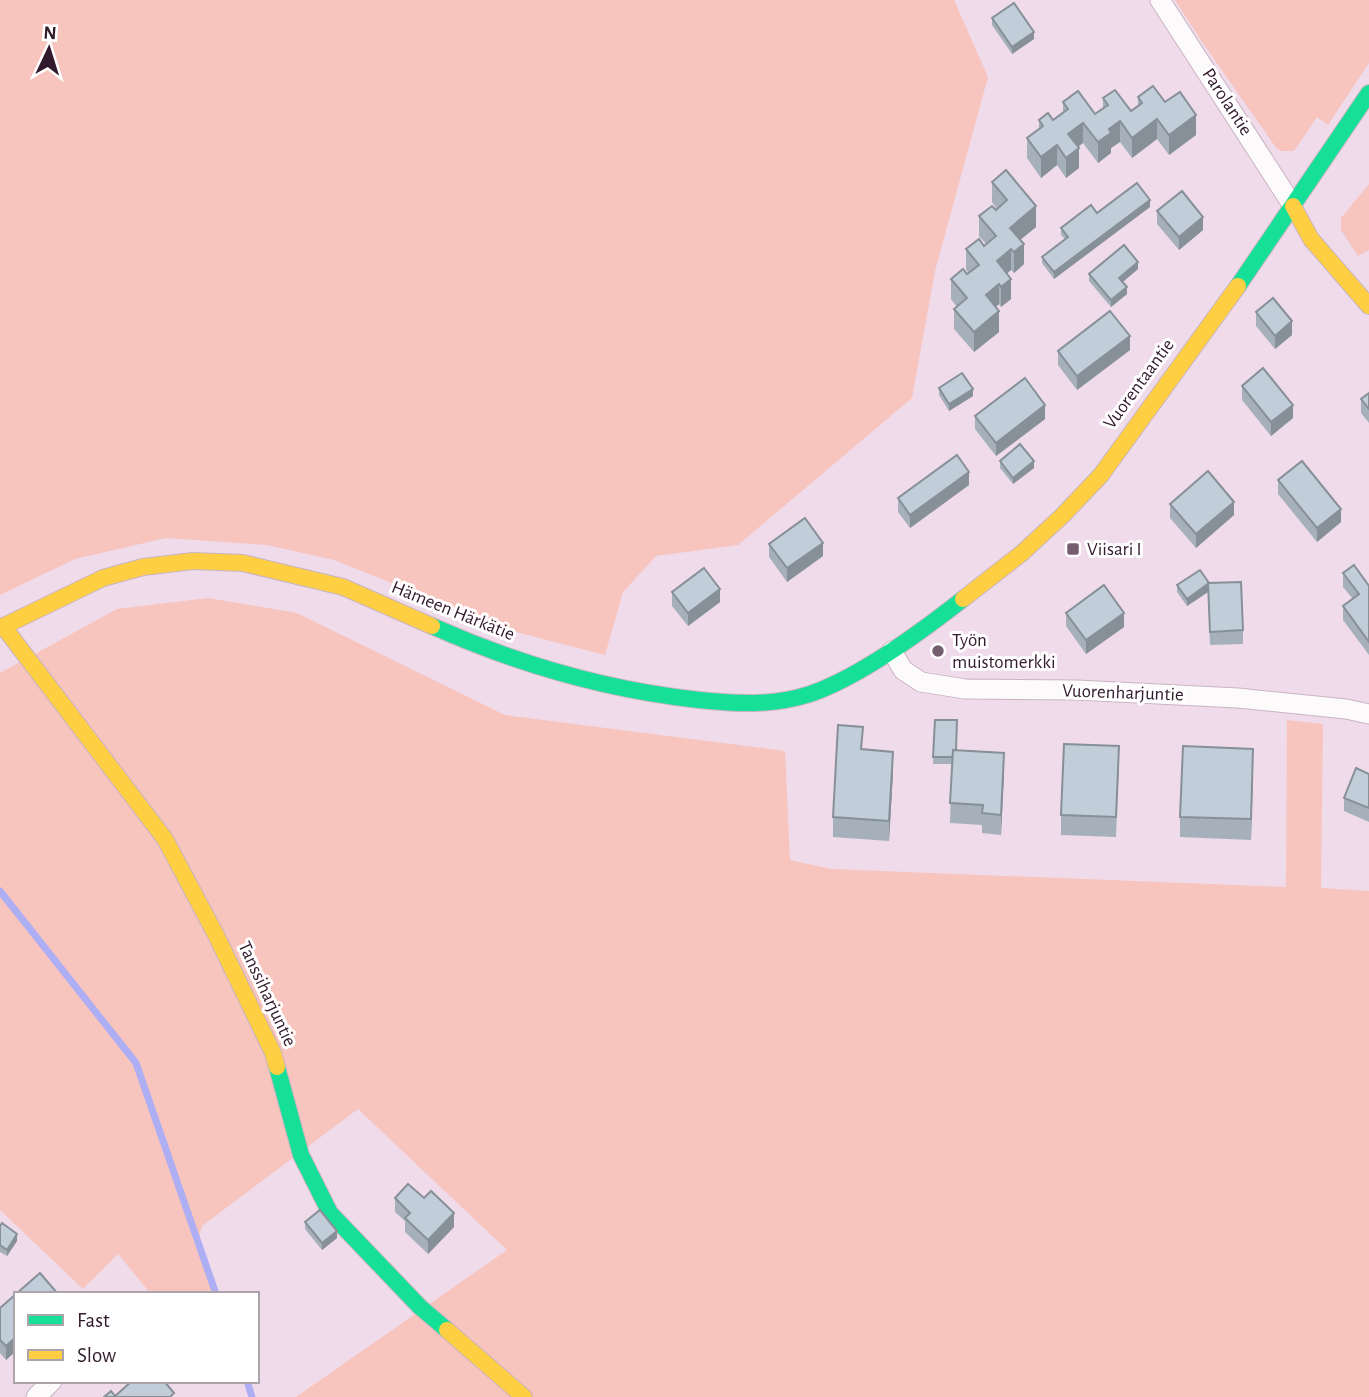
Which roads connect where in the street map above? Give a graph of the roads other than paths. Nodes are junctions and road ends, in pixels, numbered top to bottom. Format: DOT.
graph roads {
  1 [pos="1160,0"];
  2 [pos="1369,93"];
  3 [pos="1293,206"];
  4 [pos="1369,306"];
  5 [pos="1,627"];
  6 [pos="892,651"];
  7 [pos="1369,715"];
  8 [pos="50,1383"];
  9 [pos="36,1397"];
  10 [pos="524,1397"];
  1 -- 3 [label="street, Parolantie"];
  2 -- 3 [label="main road, Vuorentaantie"];
  3 -- 4 [label="main road"];
  3 -- 6 [label="main road, Vuorentaantie"];
  5 -- 6 [label="main road, Hämeen Härkätie"];
  5 -- 10 [label="main road, Tanssiharjuntie"];
  6 -- 7 [label="street, Vuorenharjuntie"];
  8 -- 9 [label="street"];
}
